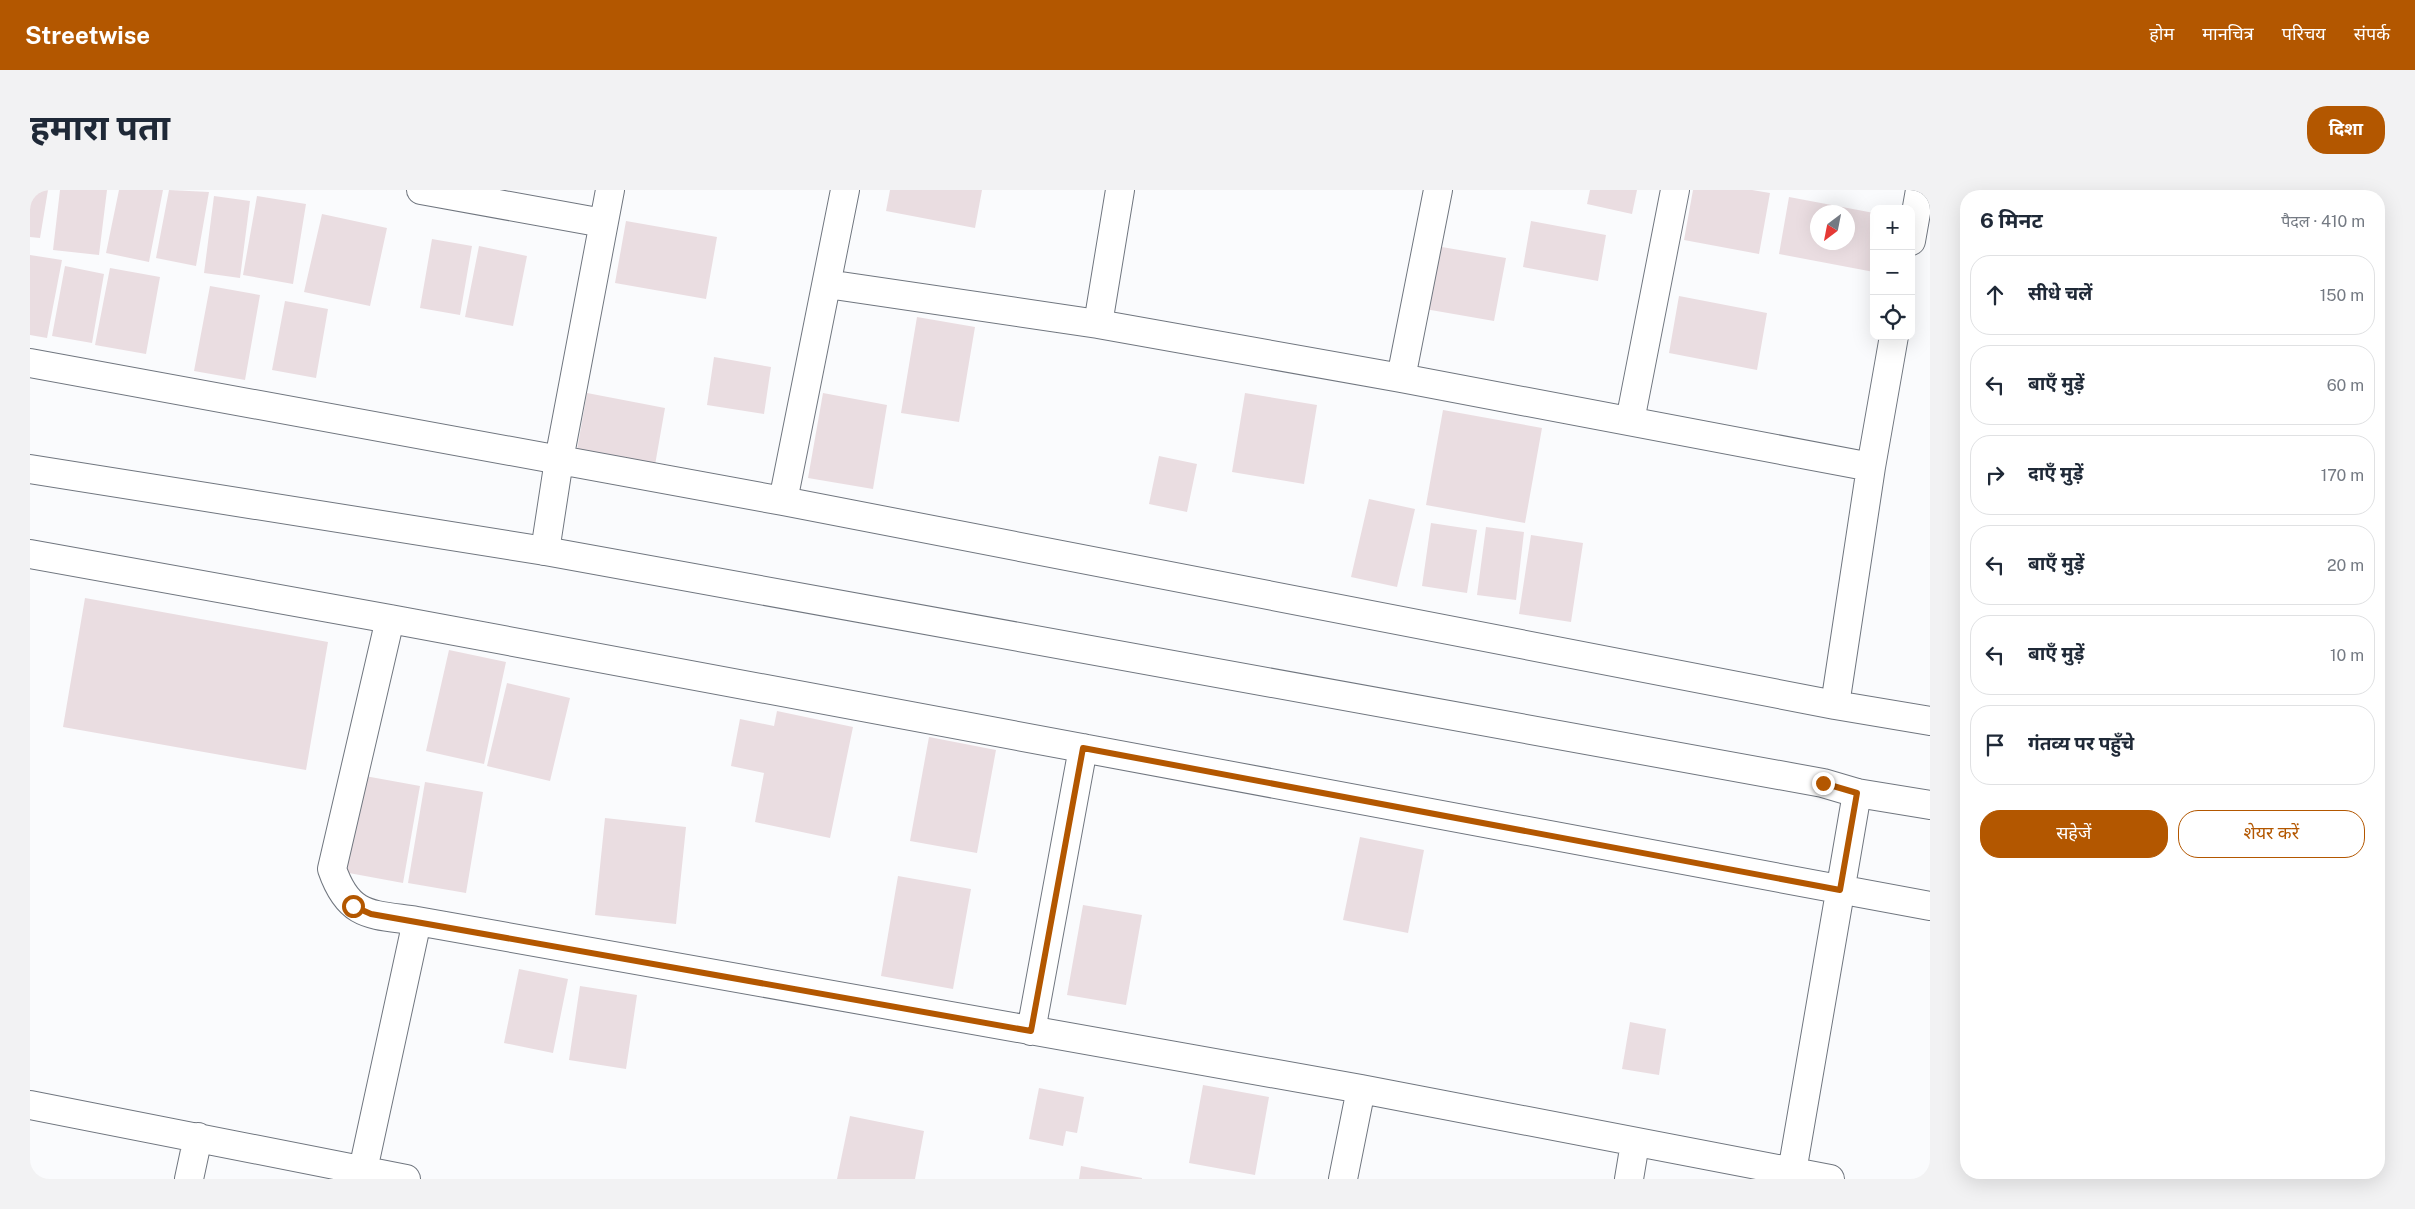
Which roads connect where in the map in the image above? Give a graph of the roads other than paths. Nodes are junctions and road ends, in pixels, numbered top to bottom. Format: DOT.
graph roads {
  1 [pos="421,190"];
  2 [pos="610,190"];
  3 [pos="845,190"];
  4 [pos="1120,190"];
  5 [pos="1438,190"];
  6 [pos="1676,190"];
  7 [pos="1920,190"];
  8 [pos="1915,218"];
  9 [pos="603,224"];
  10 [pos="828,284"];
  11 [pos="1098,324"];
  12 [pos="1893,340"];
  13 [pos="30,363"];
  14 [pos="1401,378"];
  15 [pos="1630,421"];
  16 [pos="559,460"];
  17 [pos="1871,467"];
  18 [pos="30,469"];
  19 [pos="783,500"];
  20 [pos="545,551"];
  21 [pos="30,554"];
  22 [pos="390,619"];
  23 [pos="1835,705"];
  24 [pos="1930,721"];
  25 [pos="1083,748"];
  26 [pos="1857,793"];
  27 [pos="1930,805"];
  28 [pos="1840,890"];
  29 [pos="1930,906"];
  30 [pos="417,921"];
  31 [pos="1031,1031"];
  32 [pos="1361,1089"];
  33 [pos="30,1105"];
  34 [pos="198,1137"];
  35 [pos="1635,1143"];
  36 [pos="363,1170"];
  37 [pos="1792,1172"];
  38 [pos="189,1179"];
  39 [pos="406,1179"];
  40 [pos="1343,1179"];
  41 [pos="1629,1179"];
  42 [pos="1830,1179"];
  1 -- 9 [label="street"];
  2 -- 9 [label="street"];
  3 -- 10 [label="street"];
  4 -- 11 [label="street"];
  5 -- 14 [label="street"];
  6 -- 15 [label="street"];
  7 -- 8 [label="street"];
  9 -- 16 [label="street"];
  10 -- 11 [label="street"];
  10 -- 19 [label="street"];
  11 -- 14 [label="street"];
  12 -- 17 [label="street"];
  13 -- 16 [label="street"];
  14 -- 15 [label="street"];
  15 -- 17 [label="street"];
  16 -- 19 [label="street"];
  16 -- 20 [label="street"];
  17 -- 23 [label="street"];
  18 -- 20 [label="street"];
  19 -- 23 [label="street"];
  20 -- 26 [label="street"];
  21 -- 22 [label="street"];
  22 -- 25 [label="street"];
  22 -- 30 [label="street"];
  23 -- 24 [label="street"];
  25 -- 28 [label="street"];
  25 -- 31 [label="street"];
  26 -- 27 [label="street"];
  26 -- 28 [label="street"];
  28 -- 29 [label="street"];
  28 -- 37 [label="street"];
  30 -- 31 [label="street"];
  30 -- 36 [label="street"];
  31 -- 32 [label="street"];
  32 -- 35 [label="street"];
  32 -- 40 [label="street"];
  33 -- 34 [label="street"];
  34 -- 36 [label="street"];
  34 -- 38 [label="street"];
  35 -- 37 [label="street"];
  35 -- 41 [label="street"];
  36 -- 39 [label="street"];
  37 -- 42 [label="street"];
}
